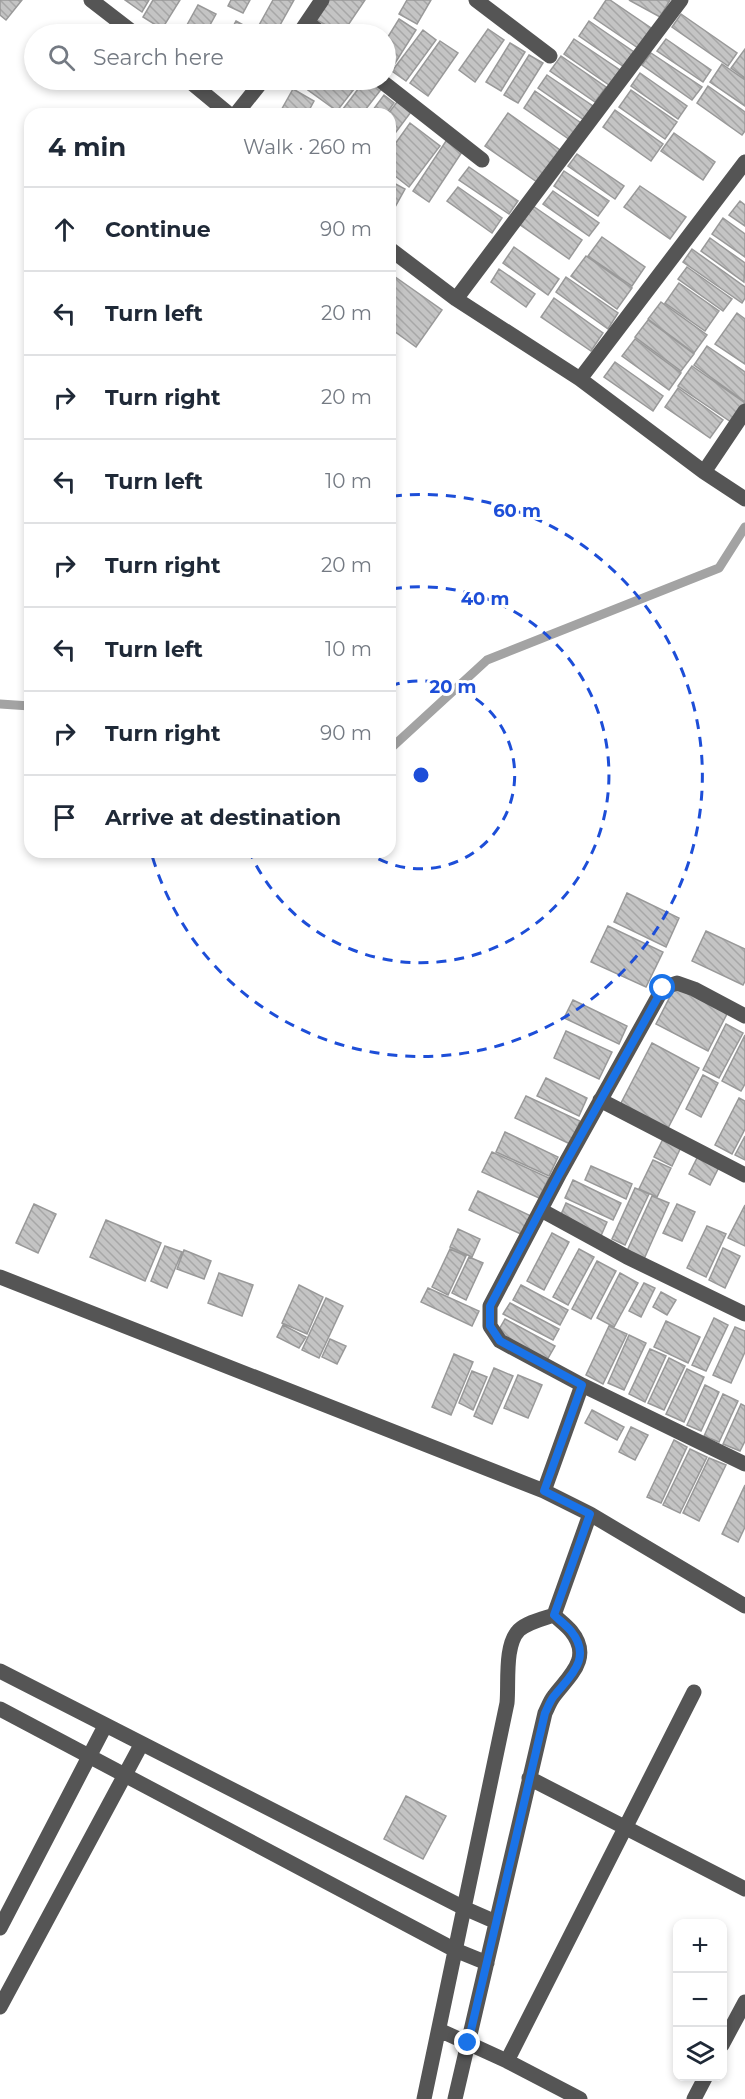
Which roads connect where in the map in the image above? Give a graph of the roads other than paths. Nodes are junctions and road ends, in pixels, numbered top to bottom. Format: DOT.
graph roads {
  1 [pos="91,0"];
  2 [pos="322,0"];
  3 [pos="476,0"];
  4 [pos="681,0"];
  5 [pos="122,24"];
  6 [pos="306,24"];
  7 [pos="550,56"];
  8 [pos="200,90"];
  9 [pos="255,90"];
  10 [pos="393,90"];
  11 [pos="222,108"];
  12 [pos="241,108"];
  13 [pos="482,160"];
  14 [pos="745,162"];
  15 [pos="396,254"];
  16 [pos="456,299"];
  17 [pos="580,379"];
  18 [pos="745,411"];
  19 [pos="704,472"];
  20 [pos="741,496"];
  21 [pos="745,1017"];
  22 [pos="600,1100"];
  23 [pos="745,1175"];
  24 [pos="541,1210"];
  25 [pos="0,1277"];
  26 [pos="745,1314"];
  27 [pos="582,1385"];
  28 [pos="745,1464"];
  29 [pos="544,1491"];
  30 [pos="590,1514"];
  31 [pos="745,1606"];
  32 [pos="554,1615"];
  33 [pos="0,1671"];
  34 [pos="694,1692"];
  35 [pos="0,1709"];
  36 [pos="105,1726"];
  37 [pos="141,1745"];
  38 [pos="89,1756"];
  39 [pos="124,1775"];
  40 [pos="529,1778"];
  41 [pos="625,1827"];
  42 [pos="745,1889"];
  43 [pos="464,1908"];
  44 [pos="496,1922"];
  45 [pos="0,1928"];
  46 [pos="455,1950"];
  47 [pos="487,1963"];
  48 [pos="745,2002"];
  49 [pos="0,2007"];
  50 [pos="439,2030"];
  51 [pos="727,2037"];
  52 [pos="468,2043"];
  53 [pos="507,2061"];
  54 [pos="703,2081"];
  55 [pos="424,2099"];
  56 [pos="455,2099"];
  57 [pos="580,2099"];
  58 [pos="694,2099"];
  1 -- 5 [label="street"];
  2 -- 6 [label="street"];
  3 -- 7 [label="street"];
  4 -- 16 [label="street"];
  8 -- 11 [label="street"];
  9 -- 12 [label="street"];
  10 -- 13 [label="street"];
  14 -- 17 [label="street"];
  15 -- 16 [label="street"];
  16 -- 17 [label="street"];
  17 -- 19 [label="street"];
  18 -- 19 [label="street"];
  19 -- 20 [label="street"];
  21 -- 22 [label="street"];
  22 -- 23 [label="street"];
  22 -- 24 [label="street"];
  24 -- 26 [label="street"];
  24 -- 27 [label="street"];
  25 -- 29 [label="street"];
  27 -- 28 [label="street"];
  27 -- 29 [label="street"];
  29 -- 30 [label="street"];
  30 -- 31 [label="street"];
  30 -- 32 [label="street"];
  32 -- 40 [label="street"];
  32 -- 43 [label="street"];
  33 -- 36 [label="street"];
  34 -- 41 [label="street"];
  35 -- 38 [label="street"];
  36 -- 37 [label="street"];
  36 -- 38 [label="street"];
  37 -- 39 [label="street"];
  37 -- 43 [label="street"];
  38 -- 39 [label="street"];
  38 -- 45 [label="street"];
  39 -- 46 [label="street"];
  39 -- 49 [label="street"];
  40 -- 41 [label="street"];
  40 -- 44 [label="street"];
  41 -- 42 [label="street"];
  41 -- 53 [label="street"];
  43 -- 44 [label="street"];
  43 -- 46 [label="street"];
  44 -- 47 [label="street"];
  46 -- 47 [label="street"];
  46 -- 50 [label="street"];
  47 -- 52 [label="street"];
  48 -- 51 [label="street"];
  50 -- 52 [label="street"];
  50 -- 55 [label="street"];
  52 -- 53 [label="street"];
  52 -- 56 [label="street"];
  53 -- 57 [label="street"];
  54 -- 58 [label="street"];
}
